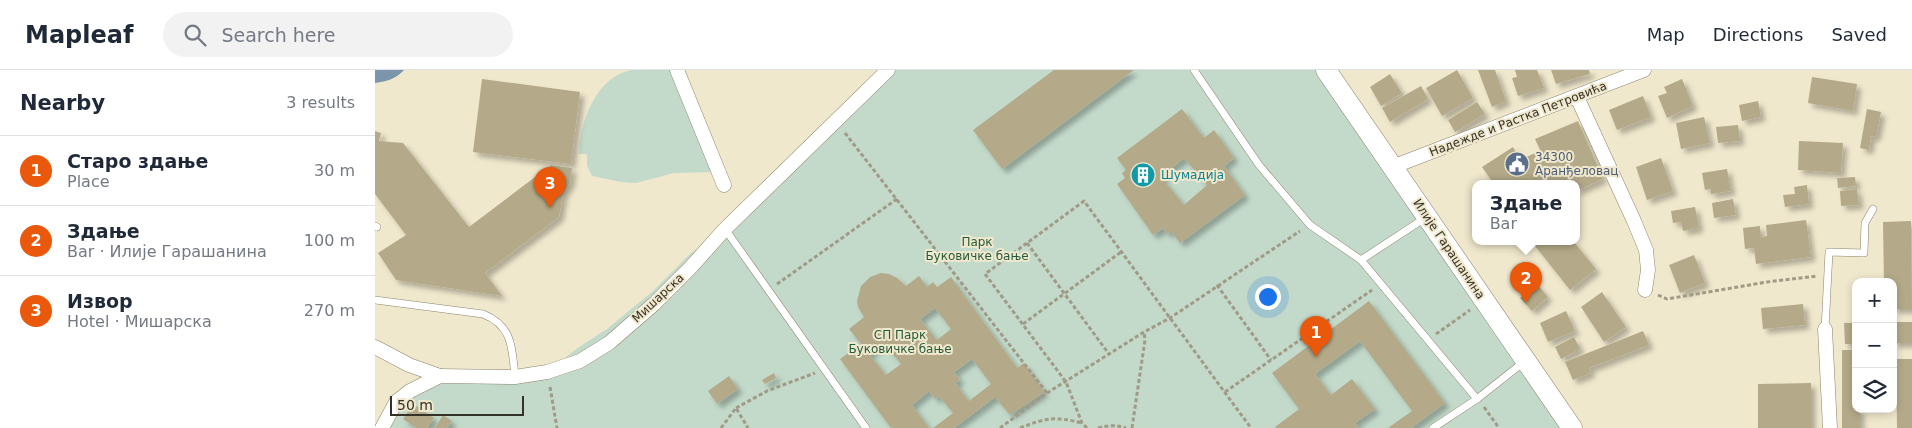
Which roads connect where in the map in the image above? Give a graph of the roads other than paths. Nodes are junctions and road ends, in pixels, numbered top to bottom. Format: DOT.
graph roads {
  1 [pos="677,70"];
  2 [pos="888,70"];
  3 [pos="1194,70"];
  4 [pos="1326,70"];
  5 [pos="1644,70"];
  6 [pos="1577,97"];
  7 [pos="1392,167"];
  8 [pos="724,185"];
  9 [pos="1873,209"];
  10 [pos="1427,216"];
  11 [pos="725,230"];
  12 [pos="1361,260"];
  13 [pos="1645,290"];
  14 [pos="375,300"];
  15 [pos="1825,329"];
  16 [pos="375,347"];
  17 [pos="1525,360"];
  18 [pos="440,376"];
  19 [pos="515,377"];
  20 [pos="1477,399"];
  21 [pos="382,428"];
  22 [pos="866,428"];
  23 [pos="1433,428"];
  24 [pos="1572,428"];
  25 [pos="1830,428"];
  1 -- 8 [label="street"];
  2 -- 11 [label="street, Мишарска"];
  3 -- 12 [label="lane"];
  4 -- 7 [label="street, Илије Гарашанина"];
  5 -- 6 [label="street, Надежде и Растка Петровића"];
  6 -- 7 [label="street, Надежде и Растка Петровића"];
  6 -- 13 [label="street"];
  7 -- 10 [label="street, Илије Гарашанина"];
  9 -- 15 [label="lane"];
  10 -- 12 [label="lane"];
  10 -- 17 [label="street, Илије Гарашанина"];
  11 -- 19 [label="street, Мишарска"];
  11 -- 22 [label="lane"];
  12 -- 20 [label="lane"];
  14 -- 19 [label="lane"];
  15 -- 25 [label="street"];
  16 -- 18 [label="street"];
  17 -- 20 [label="lane"];
  17 -- 24 [label="street, Илије Гарашанина"];
  18 -- 19 [label="street, Мишарска"];
  18 -- 21 [label="street, Мишарска"];
  20 -- 23 [label="lane"];
}
